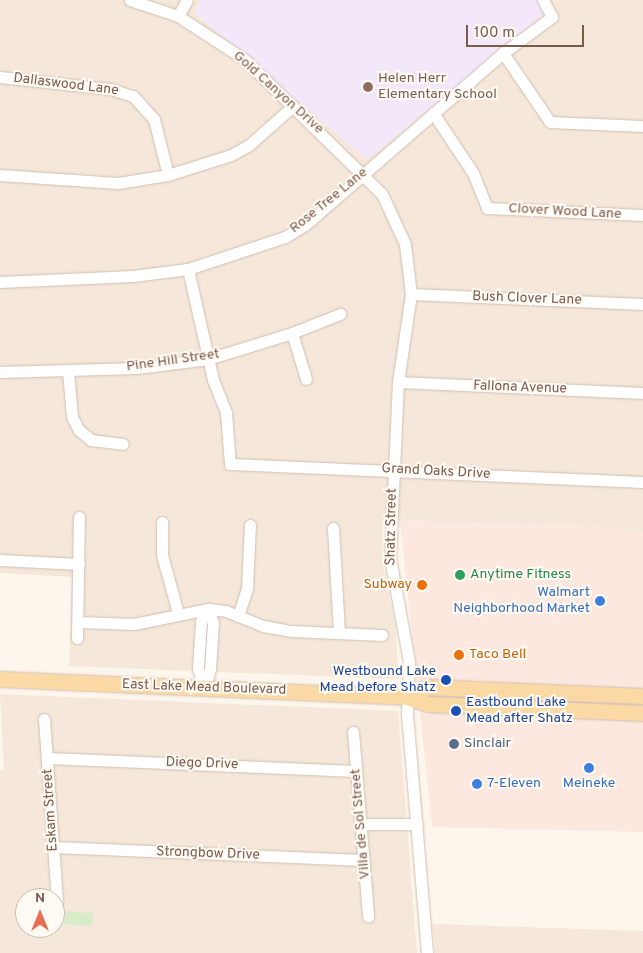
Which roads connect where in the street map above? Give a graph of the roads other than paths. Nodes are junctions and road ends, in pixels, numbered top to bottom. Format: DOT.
graph roads {
  1 [pos="130,0"];
  2 [pos="186,0"];
  3 [pos="543,0"];
  4 [pos="178,16"];
  5 [pos="503,53"];
  6 [pos="0,77"];
  7 [pos="293,106"];
  8 [pos="433,113"];
  9 [pos="643,126"];
  10 [pos="364,173"];
  11 [pos="168,175"];
  12 [pos="0,176"];
  13 [pos="643,215"];
  14 [pos="188,268"];
  15 [pos="0,282"];
  16 [pos="411,294"];
  17 [pos="643,304"];
  18 [pos="340,314"];
  19 [pos="292,333"];
  20 [pos="208,359"];
  21 [pos="68,370"];
  22 [pos="0,372"];
  23 [pos="306,379"];
  24 [pos="398,382"];
  25 [pos="643,393"];
  26 [pos="123,444"];
  27 [pos="394,470"];
  28 [pos="643,482"];
  29 [pos="79,516"];
  30 [pos="162,522"];
  31 [pos="250,525"];
  32 [pos="333,528"];
  33 [pos="0,560"];
  34 [pos="79,564"];
  35 [pos="208,609"];
  36 [pos="178,613"];
  37 [pos="238,616"];
  38 [pos="79,622"];
  39 [pos="339,632"];
  40 [pos="382,635"];
  41 [pos="78,638"];
  42 [pos="0,680"];
  43 [pos="204,688"];
  44 [pos="626,696"];
  45 [pos="643,696"];
  46 [pos="407,697"];
  47 [pos="591,711"];
  48 [pos="643,713"];
  49 [pos="44,718"];
  50 [pos="353,732"];
  51 [pos="47,758"];
  52 [pos="356,771"];
  53 [pos="360,824"];
  54 [pos="417,824"];
  55 [pos="53,847"];
  56 [pos="364,860"];
  57 [pos="56,888"];
  58 [pos="368,916"];
  59 [pos="427,953"];
  1 -- 4 [label="street, Gold Canyon Drive"];
  2 -- 4 [label="street"];
  3 -- 5 [label="street, Rose Tree Lane"];
  4 -- 7 [label="street, Gold Canyon Drive"];
  5 -- 8 [label="street, Rose Tree Lane"];
  5 -- 9 [label="street"];
  6 -- 11 [label="street, Dallaswood Lane"];
  7 -- 10 [label="street, Gold Canyon Drive"];
  7 -- 11 [label="street"];
  8 -- 10 [label="street, Rose Tree Lane"];
  8 -- 13 [label="street, Clover Wood Lane"];
  10 -- 14 [label="street, Rose Tree Lane"];
  10 -- 16 [label="street, Shatz Street"];
  11 -- 12 [label="street"];
  14 -- 15 [label="street, Rose Tree Lane"];
  14 -- 20 [label="street"];
  16 -- 17 [label="street, Bush Clover Lane"];
  16 -- 24 [label="street, Shatz Street"];
  18 -- 19 [label="street, Pine Hill Street"];
  19 -- 20 [label="street, Pine Hill Street"];
  19 -- 23 [label="street"];
  20 -- 21 [label="street, Pine Hill Street"];
  20 -- 27 [label="street, Grand Oaks Drive"];
  21 -- 22 [label="street, Pine Hill Street"];
  21 -- 26 [label="street"];
  24 -- 25 [label="street, Fallona Avenue"];
  24 -- 27 [label="street, Shatz Street"];
  27 -- 28 [label="street, Grand Oaks Drive"];
  27 -- 46 [label="street, Shatz Street"];
  29 -- 34 [label="street"];
  30 -- 36 [label="street"];
  31 -- 37 [label="street"];
  32 -- 39 [label="street"];
  33 -- 34 [label="street"];
  34 -- 38 [label="street"];
  35 -- 36 [label="street"];
  35 -- 37 [label="street"];
  35 -- 43 [label="street"];
  36 -- 38 [label="street"];
  37 -- 39 [label="street"];
  38 -- 41 [label="street"];
  39 -- 40 [label="street"];
  42 -- 43 [label="main road, East Lake Mead Boulevard"];
  43 -- 46 [label="main road, East Lake Mead Boulevard"];
  44 -- 45 [label="main road, East Lake Mead Boulevard"];
  44 -- 46 [label="main road, East Lake Mead Boulevard"];
  44 -- 47 [label="main road"];
  46 -- 47 [label="main road, East Lake Mead Boulevard"];
  46 -- 54 [label="street, Shatz Street"];
  47 -- 48 [label="main road, East Lake Mead Boulevard"];
  49 -- 51 [label="street, Eskam Street"];
  50 -- 52 [label="street, Villa de Sol Street"];
  51 -- 52 [label="street, Diego Drive"];
  51 -- 55 [label="street, Eskam Street"];
  52 -- 53 [label="street, Villa de Sol Street"];
  53 -- 54 [label="street"];
  53 -- 56 [label="street, Villa de Sol Street"];
  54 -- 59 [label="street, Shatz Street"];
  55 -- 56 [label="street, Strongbow Drive"];
  55 -- 57 [label="street, Eskam Street"];
  56 -- 58 [label="street, Villa de Sol Street"];
}
